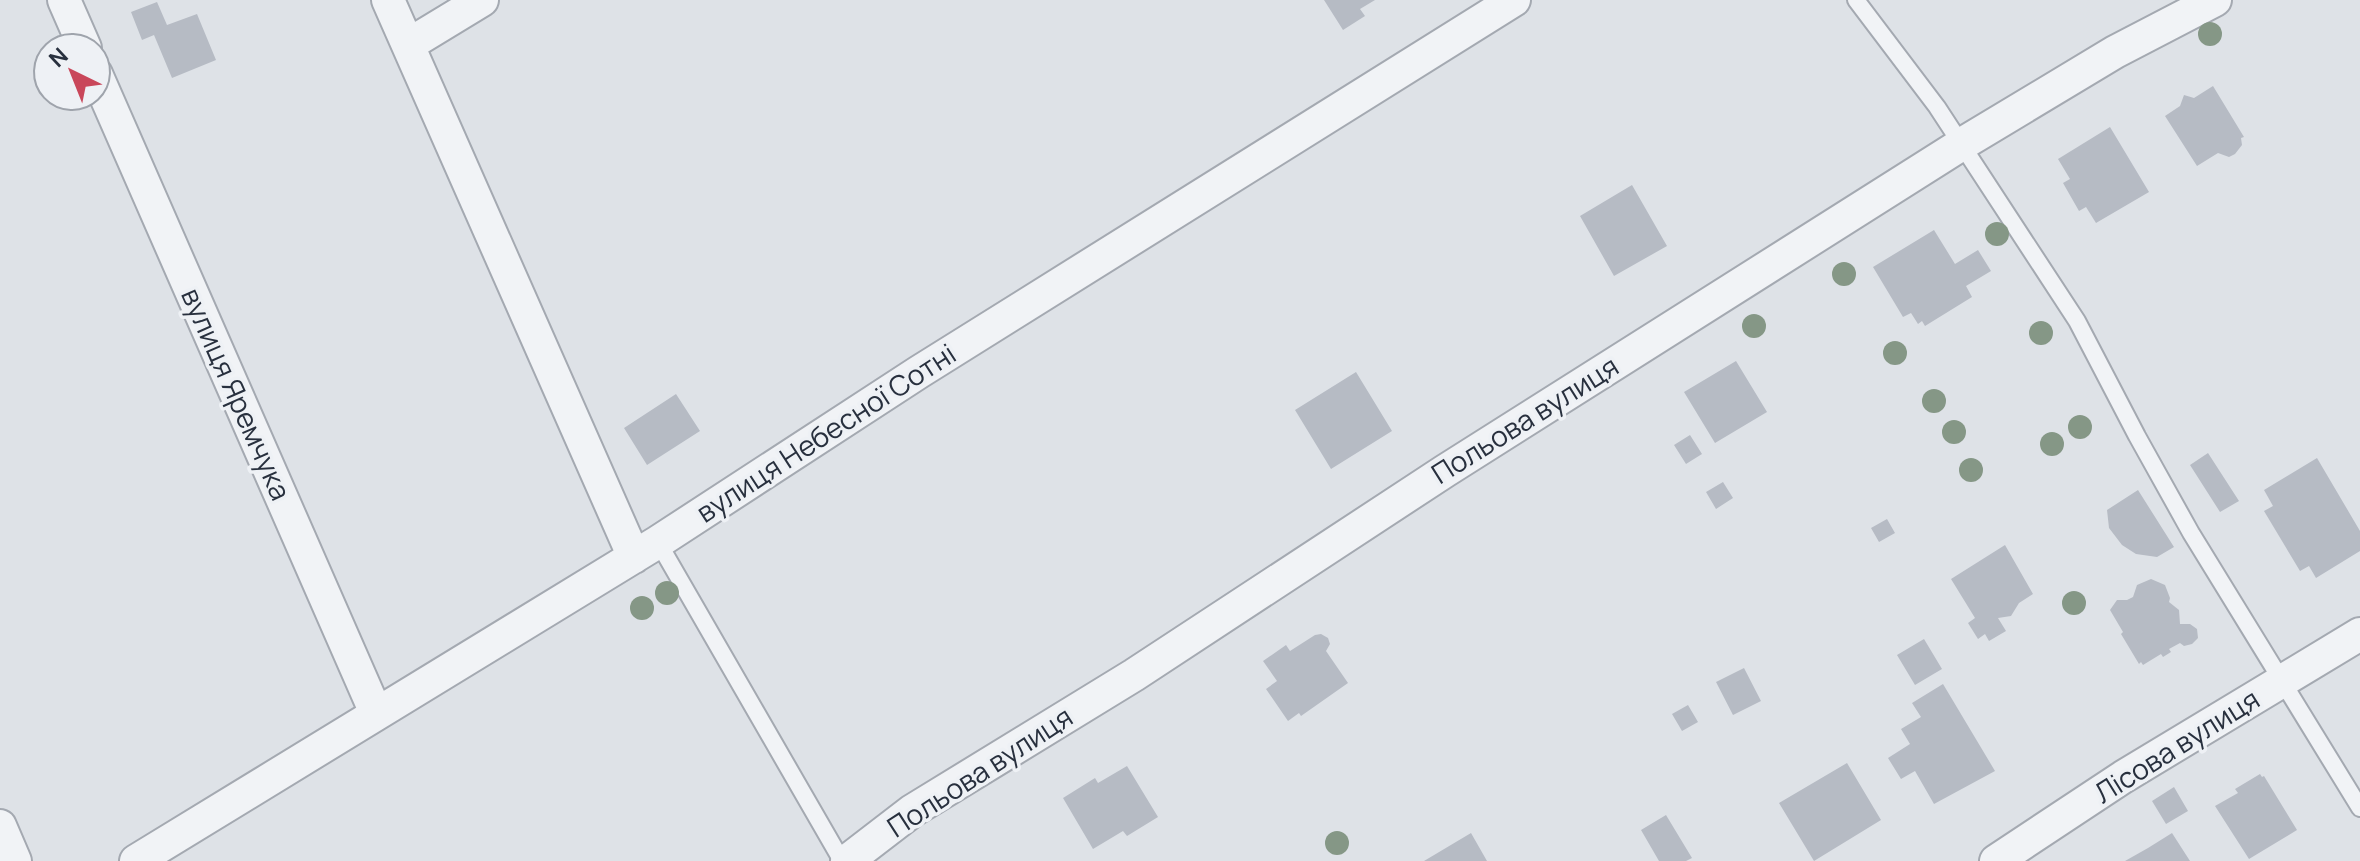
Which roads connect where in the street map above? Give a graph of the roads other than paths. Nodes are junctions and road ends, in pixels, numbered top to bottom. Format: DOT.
graph roads {
  1 [pos="64,0"];
  2 [pos="388,0"];
  3 [pos="482,0"];
  4 [pos="1514,0"];
  5 [pos="1856,0"];
  6 [pos="2215,0"];
  7 [pos="78,32"];
  8 [pos="408,45"];
  9 [pos="112,111"];
  10 [pos="1962,144"];
  11 [pos="646,549"];
  12 [pos="2360,634"];
  13 [pos="2283,681"];
  14 [pos="376,713"];
  15 [pos="2360,808"];
  16 [pos="0,826"];
  17 [pos="15,861"];
  18 [pos="136,861"];
  19 [pos="845,861"];
  20 [pos="1996,861"];
  1 -- 7 [label="street"];
  2 -- 8 [label="street"];
  3 -- 8 [label="street"];
  4 -- 11 [label="street, вулиця Небесної Сотні"];
  5 -- 10 [label="lane"];
  6 -- 10 [label="street, Польова вулиця"];
  8 -- 11 [label="street"];
  9 -- 14 [label="street, вулиця Яремчука"];
  10 -- 13 [label="lane"];
  10 -- 19 [label="street, Польова вулиця"];
  11 -- 14 [label="street, вулиця Небесної Сотні"];
  11 -- 19 [label="lane"];
  12 -- 13 [label="street, Лісова вулиця"];
  13 -- 15 [label="lane"];
  13 -- 20 [label="street, Лісова вулиця"];
  14 -- 18 [label="street, вулиця Небесної Сотні"];
  16 -- 17 [label="street"];
}
